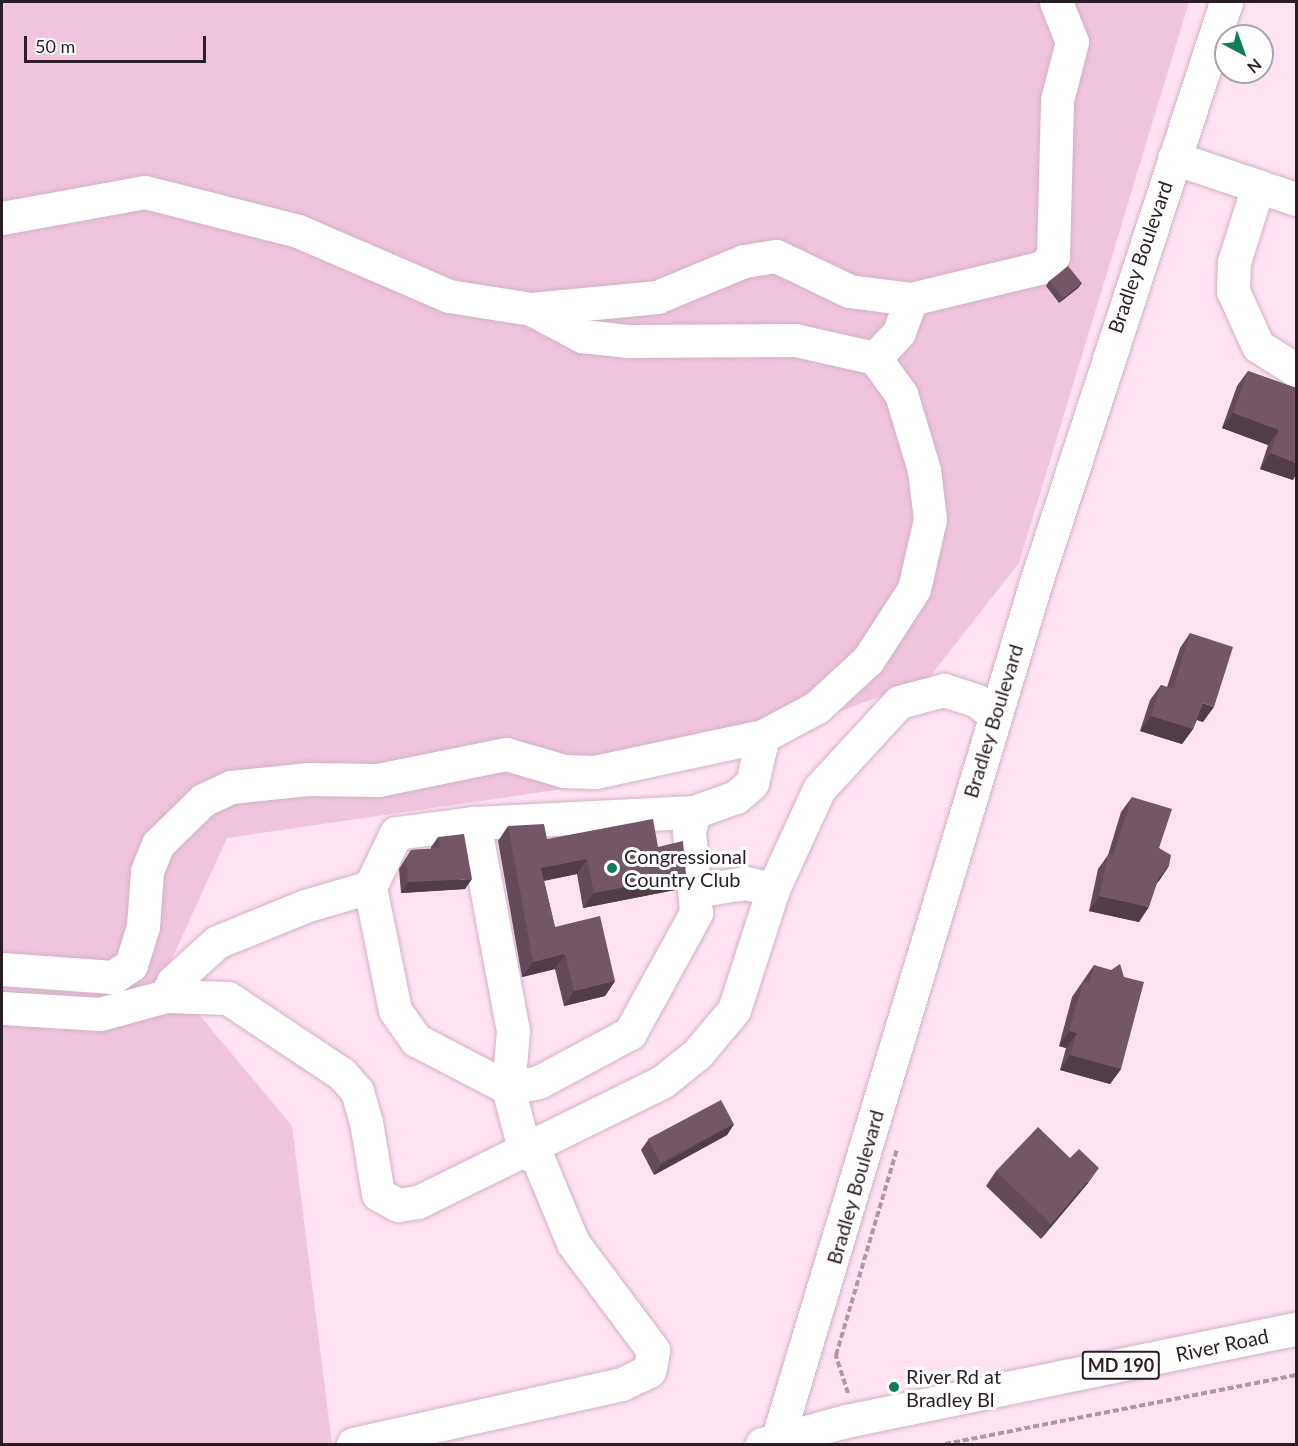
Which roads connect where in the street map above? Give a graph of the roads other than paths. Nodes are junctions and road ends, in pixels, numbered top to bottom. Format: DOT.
graph roads {
  1 [pos="1056,2"];
  2 [pos="1226,2"];
  3 [pos="1174,158"];
  4 [pos="1258,186"];
  5 [pos="1296,199"];
  6 [pos="2,218"];
  7 [pos="911,299"];
  8 [pos="531,309"];
  9 [pos="874,358"];
  10 [pos="1296,370"];
  11 [pos="994,716"];
  12 [pos="763,736"];
  13 [pos="694,812"];
  14 [pos="474,823"];
  15 [pos="370,887"];
  16 [pos="773,889"];
  17 [pos="694,891"];
  18 [pos="2,969"];
  19 [pos="166,996"];
  20 [pos="2,1008"];
  21 [pos="508,1088"];
  22 [pos="525,1152"];
  23 [pos="1296,1329"];
  24 [pos="771,1443"];
  25 [pos="352,1444"];
  1 -- 7 [label="main road"];
  2 -- 3 [label="main road, Bradley Boulevard"];
  3 -- 4 [label="main road"];
  3 -- 11 [label="main road, Bradley Boulevard"];
  4 -- 5 [label="main road"];
  4 -- 10 [label="main road"];
  6 -- 8 [label="main road"];
  7 -- 8 [label="main road"];
  7 -- 9 [label="main road"];
  8 -- 9 [label="main road"];
  9 -- 12 [label="main road"];
  11 -- 16 [label="main road"];
  11 -- 24 [label="main road, Bradley Boulevard"];
  12 -- 13 [label="main road"];
  12 -- 18 [label="main road"];
  13 -- 14 [label="main road"];
  13 -- 17 [label="main road"];
  14 -- 15 [label="main road"];
  14 -- 21 [label="main road"];
  15 -- 19 [label="main road"];
  15 -- 21 [label="main road"];
  16 -- 17 [label="main road"];
  16 -- 22 [label="main road"];
  17 -- 21 [label="main road"];
  19 -- 20 [label="main road"];
  19 -- 22 [label="main road"];
  21 -- 22 [label="main road"];
  22 -- 25 [label="main road"];
  23 -- 24 [label="main road, River Road / MD 190"];
}
